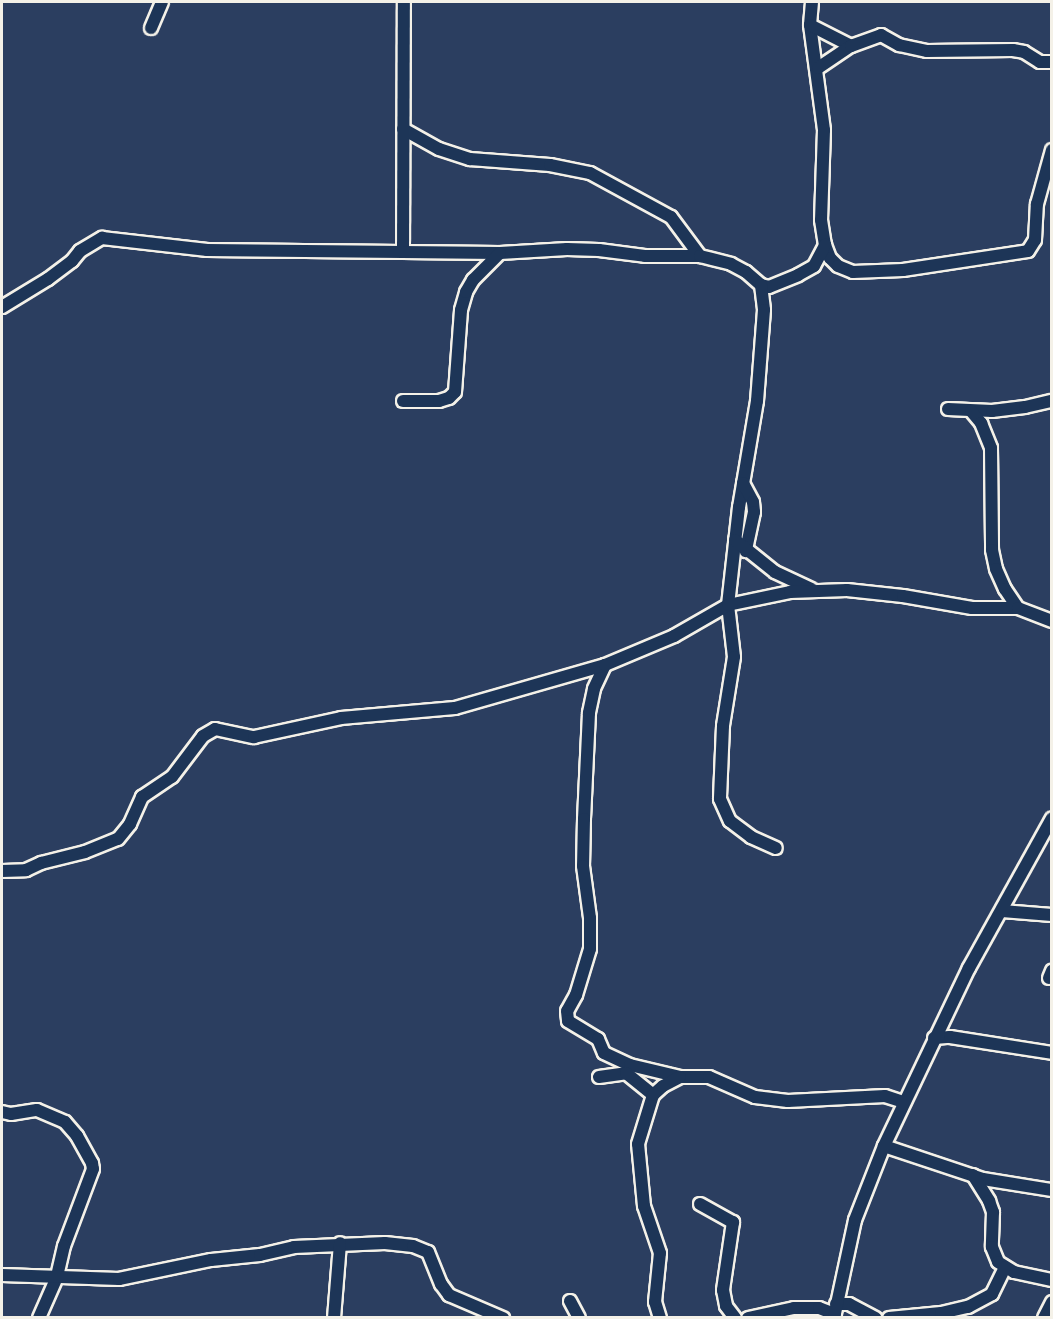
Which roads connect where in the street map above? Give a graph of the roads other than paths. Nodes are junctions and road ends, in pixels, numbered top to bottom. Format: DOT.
graph roads {
  1 [pos="162,2"];
  2 [pos="404,2"];
  3 [pos="812,2"];
  4 [pos="810,25"];
  5 [pos="151,28"];
  6 [pos="851,46"];
  7 [pos="1052,62"];
  8 [pos="818,68"];
  9 [pos="403,129"];
  10 [pos="1052,150"];
  11 [pos="825,245"];
  12 [pos="404,251"];
  13 [pos="500,253"];
  14 [pos="700,256"];
  15 [pos="761,285"];
  16 [pos="2,307"];
  17 [pos="404,401"];
  18 [pos="1052,401"];
  19 [pos="948,409"];
  20 [pos="971,411"];
  21 [pos="742,483"];
  22 [pos="735,540"];
  23 [pos="746,551"];
  24 [pos="814,591"];
  25 [pos="728,605"];
  26 [pos="1018,608"];
  27 [pos="1052,621"];
  28 [pos="604,665"];
  29 [pos="1052,818"];
  30 [pos="776,848"];
  31 [pos="2,871"];
  32 [pos="1002,911"];
  33 [pos="1052,915"];
  34 [pos="934,1038"];
  35 [pos="1052,1053"];
  36 [pos="599,1077"];
  37 [pos="680,1077"];
  38 [pos="653,1095"];
  39 [pos="903,1102"];
  40 [pos="2,1112"];
  41 [pos="884,1146"];
  42 [pos="973,1175"];
  43 [pos="1052,1190"];
  44 [pos="700,1204"];
  45 [pos="340,1244"];
  46 [pos="1005,1267"];
  47 [pos="2,1275"];
  48 [pos="57,1277"];
  49 [pos="1052,1280"];
  50 [pos="570,1301"];
  51 [pos="1052,1302"];
  52 [pos="835,1312"];
  53 [pos="39,1317"];
  54 [pos="334,1317"];
  55 [pos="503,1317"];
  56 [pos="579,1317"];
  57 [pos="660,1317"];
  58 [pos="735,1317"];
  59 [pos="748,1317"];
  60 [pos="875,1317"];
  61 [pos="889,1317"];
  62 [pos="1044,1317"];
  1 -- 5 [label="street"];
  2 -- 9 [label="street"];
  3 -- 4 [label="street"];
  4 -- 6 [label="street"];
  4 -- 8 [label="street"];
  6 -- 7 [label="street"];
  6 -- 8 [label="street"];
  8 -- 11 [label="street"];
  9 -- 12 [label="street"];
  9 -- 14 [label="street"];
  10 -- 11 [label="street"];
  11 -- 15 [label="street"];
  12 -- 13 [label="street"];
  12 -- 16 [label="street"];
  13 -- 14 [label="street"];
  13 -- 17 [label="street"];
  14 -- 15 [label="street"];
  15 -- 21 [label="street"];
  18 -- 20 [label="street"];
  19 -- 20 [label="street"];
  20 -- 26 [label="street"];
  21 -- 22 [label="street"];
  21 -- 23 [label="street"];
  22 -- 23 [label="street"];
  22 -- 25 [label="street"];
  23 -- 24 [label="street"];
  24 -- 25 [label="street"];
  24 -- 26 [label="street"];
  25 -- 28 [label="street"];
  25 -- 30 [label="street"];
  26 -- 27 [label="street"];
  28 -- 31 [label="street"];
  28 -- 37 [label="street"];
  29 -- 32 [label="street"];
  32 -- 33 [label="street"];
  32 -- 34 [label="street"];
  34 -- 35 [label="street"];
  34 -- 39 [label="street"];
  36 -- 38 [label="street"];
  37 -- 38 [label="street"];
  37 -- 39 [label="street"];
  38 -- 57 [label="street"];
  39 -- 41 [label="street"];
  40 -- 48 [label="street"];
  41 -- 42 [label="street"];
  41 -- 52 [label="street"];
  42 -- 43 [label="street"];
  42 -- 46 [label="street"];
  44 -- 58 [label="street"];
  45 -- 48 [label="street"];
  45 -- 54 [label="street"];
  45 -- 55 [label="street"];
  46 -- 49 [label="street"];
  46 -- 61 [label="street"];
  47 -- 48 [label="street"];
  48 -- 53 [label="street"];
  50 -- 56 [label="street"];
  51 -- 62 [label="street"];
  52 -- 59 [label="street"];
  52 -- 60 [label="street"];
}
